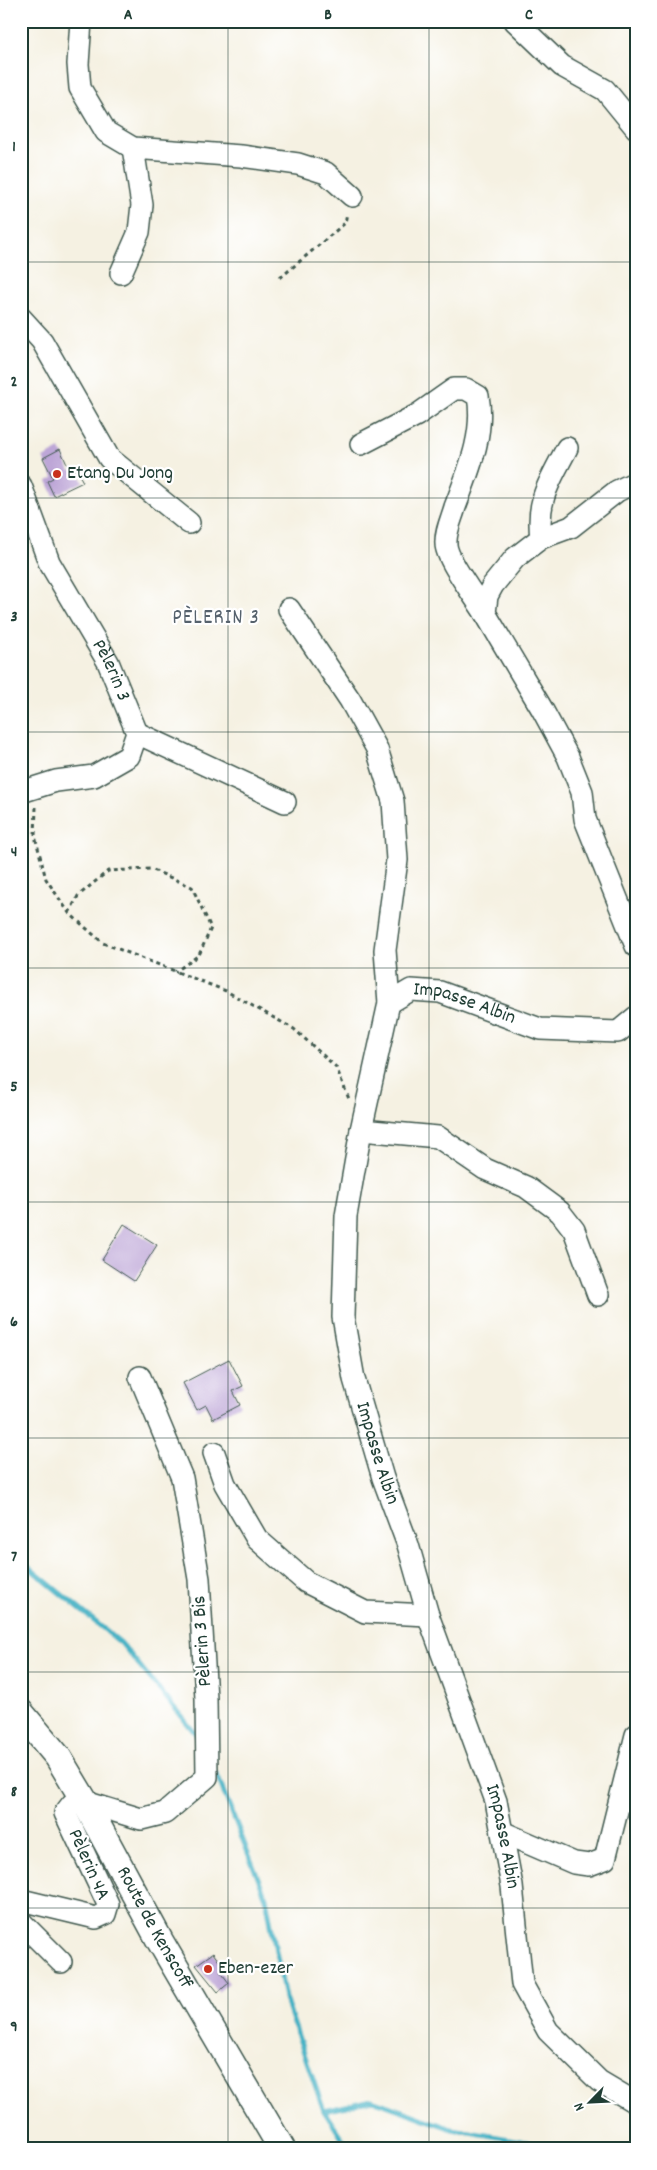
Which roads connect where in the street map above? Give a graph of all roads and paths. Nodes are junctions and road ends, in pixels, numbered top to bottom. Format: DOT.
graph roads {
  1 [pos="81,21"];
  2 [pos="515,21"];
  3 [pos="636,128"];
  4 [pos="133,148"];
  5 [pos="352,196"];
  6 [pos="121,274"];
  7 [pos="280,278"];
  8 [pos="21,318"];
  9 [pos="361,444"];
  10 [pos="567,448"];
  11 [pos="636,482"];
  12 [pos="21,486"];
  13 [pos="189,523"];
  14 [pos="541,538"];
  15 [pos="289,609"];
  16 [pos="485,613"];
  17 [pos="137,732"];
  18 [pos="56,780"];
  19 [pos="21,792"];
  20 [pos="285,802"];
  21 [pos="69,913"];
  22 [pos="636,946"];
  23 [pos="175,973"];
  24 [pos="389,1003"];
  25 [pos="636,1017"];
  26 [pos="336,1067"];
  27 [pos="362,1130"];
  28 [pos="598,1296"];
  29 [pos="140,1377"];
  30 [pos="214,1453"];
  31 [pos="428,1615"];
  32 [pos="21,1712"];
  33 [pos="636,1735"];
  34 [pos="85,1802"];
  35 [pos="502,1832"];
  36 [pos="21,1900"];
  37 [pos="21,1922"];
  38 [pos="61,1962"];
  39 [pos="636,2103"];
  40 [pos="282,2149"];
  1 -- 4 [label="street"];
  2 -- 3 [label="street"];
  4 -- 5 [label="street"];
  4 -- 6 [label="street"];
  5 -- 7 [label="path"];
  8 -- 13 [label="street"];
  9 -- 16 [label="street"];
  10 -- 14 [label="street"];
  11 -- 14 [label="street"];
  12 -- 17 [label="street, Pèlerin 3"];
  14 -- 16 [label="street"];
  15 -- 24 [label="street"];
  16 -- 22 [label="street"];
  17 -- 18 [label="street"];
  17 -- 20 [label="street"];
  18 -- 19 [label="street"];
  18 -- 21 [label="path"];
  21 -- 23 [label="path"];
  21 -- 23 [label="path"];
  23 -- 26 [label="path"];
  24 -- 25 [label="street, Impasse Albin"];
  24 -- 27 [label="street, Impasse Albin"];
  27 -- 28 [label="street"];
  27 -- 31 [label="street, Impasse Albin"];
  29 -- 34 [label="street, Pèlerin 3 Bis"];
  30 -- 31 [label="street"];
  31 -- 35 [label="street, Impasse Albin"];
  32 -- 34 [label="main road, Route de Kenscoff"];
  33 -- 35 [label="street"];
  34 -- 36 [label="street, Pèlerin 4A"];
  34 -- 40 [label="main road, Route de Kenscoff"];
  35 -- 39 [label="street, Impasse Albin"];
  37 -- 38 [label="street"];
}
